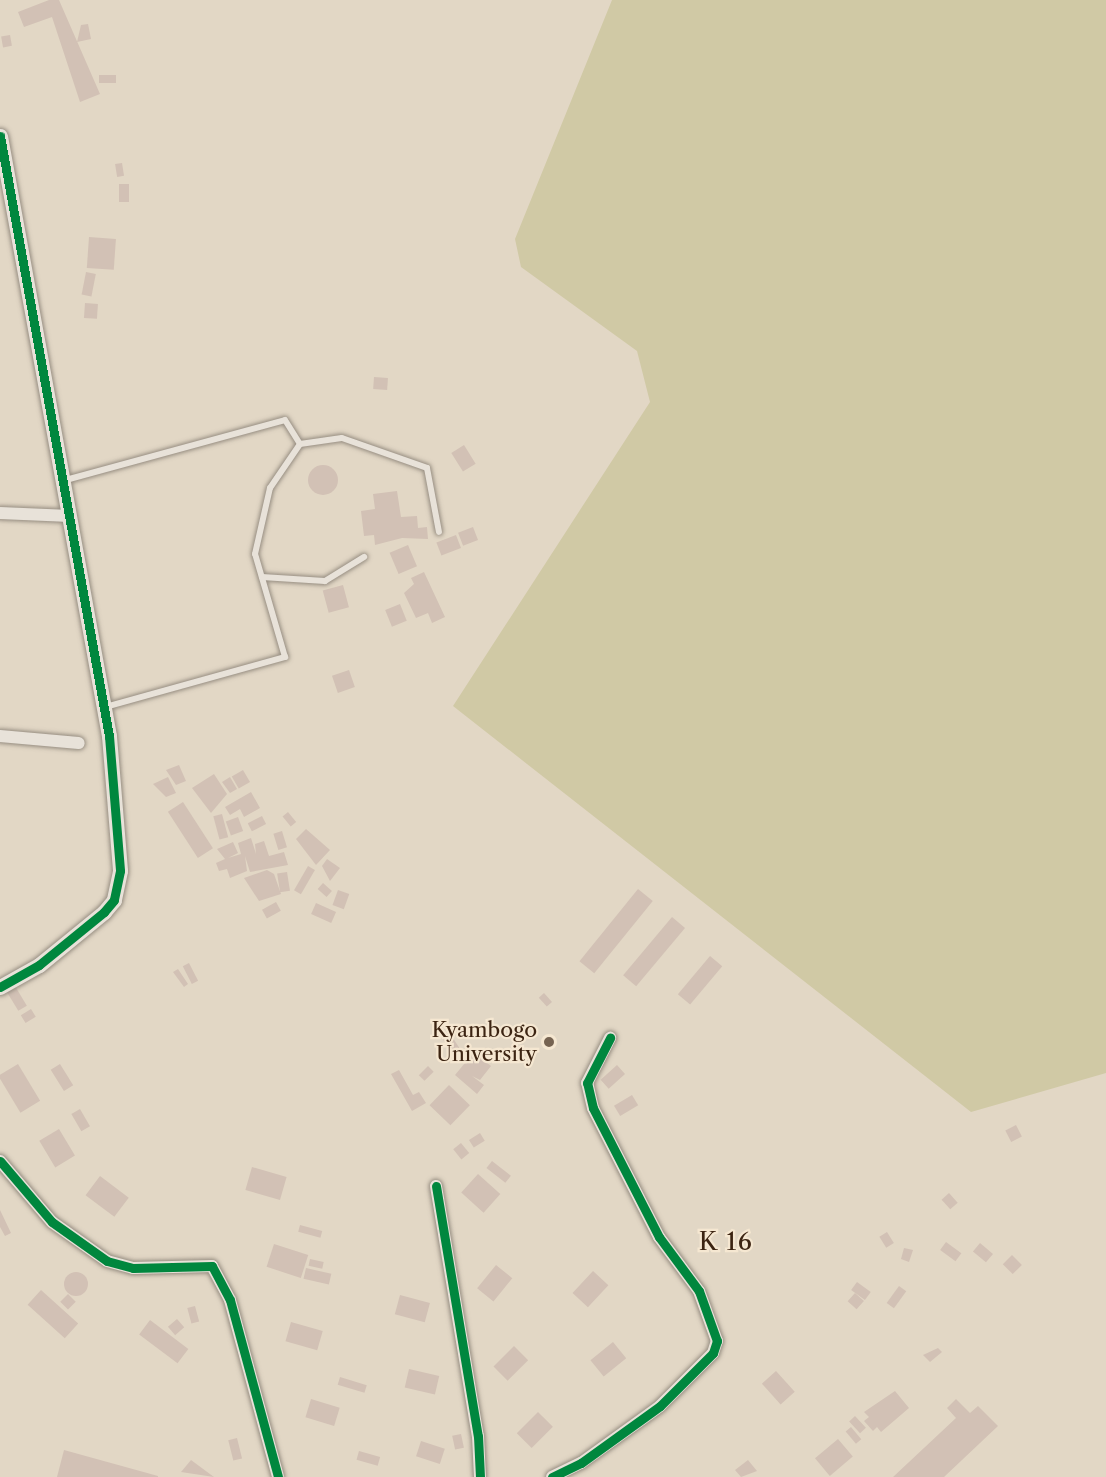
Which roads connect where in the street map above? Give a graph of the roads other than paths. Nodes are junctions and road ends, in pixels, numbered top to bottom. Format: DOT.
graph roads {
  1 [pos="0,135"];
  2 [pos="300,444"];
  3 [pos="62,481"];
  4 [pos="0,513"];
  5 [pos="70,516"];
  6 [pos="439,532"];
  7 [pos="363,556"];
  8 [pos="262,577"];
  9 [pos="104,707"];
  10 [pos="0,736"];
  11 [pos="79,743"];
  12 [pos="0,987"];
  13 [pos="610,1038"];
  14 [pos="0,1161"];
  15 [pos="436,1186"];
  16 [pos="278,1477"];
  17 [pos="480,1477"];
  18 [pos="552,1477"];
  1 -- 3 [label="street"];
  2 -- 3 [label="lane"];
  2 -- 6 [label="lane"];
  2 -- 8 [label="lane"];
  3 -- 5 [label="street"];
  4 -- 5 [label="street"];
  5 -- 9 [label="street"];
  7 -- 8 [label="lane"];
  8 -- 9 [label="lane"];
  9 -- 12 [label="street"];
  10 -- 11 [label="street"];
  13 -- 18 [label="street"];
  14 -- 16 [label="street"];
  15 -- 17 [label="street"];
}
